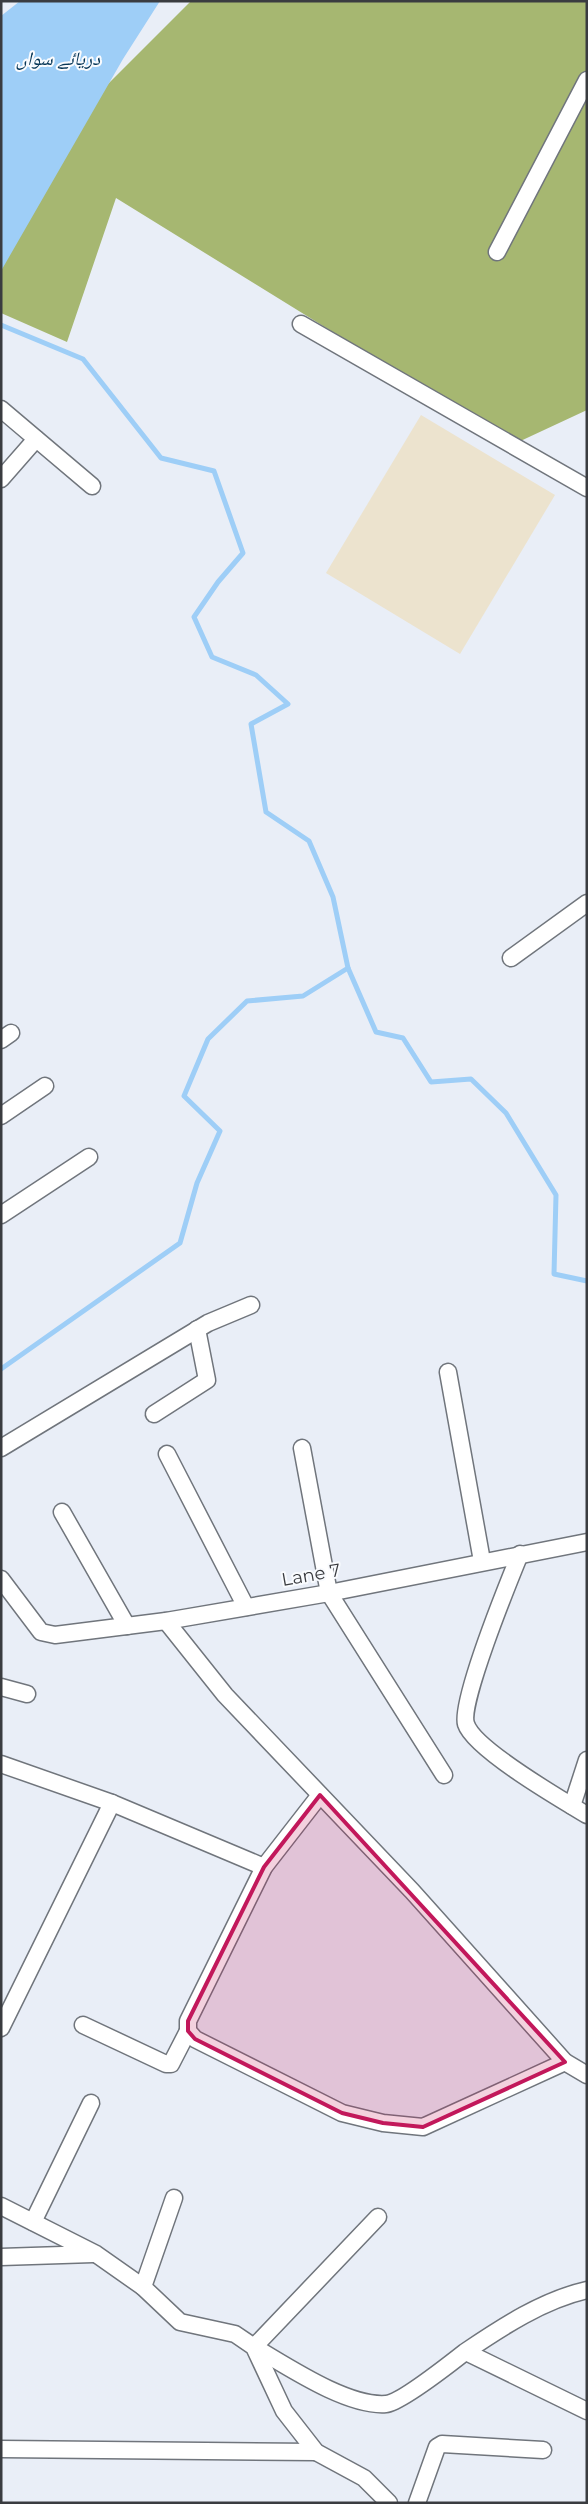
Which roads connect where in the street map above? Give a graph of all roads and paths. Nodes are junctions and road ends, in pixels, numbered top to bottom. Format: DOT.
graph roads {
  1 [pos="587,80"];
  2 [pos="497,252"];
  3 [pos="301,324"];
  4 [pos="1,410"];
  5 [pos="36,439"];
  6 [pos="1,479"];
  7 [pos="92,486"];
  8 [pos="587,488"];
  9 [pos="587,903"];
  10 [pos="512,958"];
  11 [pos="45,1086"];
  12 [pos="1,1116"];
  13 [pos="89,1157"];
  14 [pos="1,1215"];
  15 [pos="251,1305"];
  16 [pos="198,1329"];
  17 [pos="448,1372"];
  18 [pos="154,1414"];
  19 [pos="1,1448"];
  20 [pos="302,1448"];
  21 [pos="167,1454"];
  22 [pos="62,1512"];
  23 [pos="587,1542"];
  24 [pos="520,1554"];
  25 [pos="482,1561"];
  26 [pos="1,1579"];
  27 [pos="329,1593"];
  28 [pos="246,1607"];
  29 [pos="166,1621"];
  30 [pos="128,1626"];
  31 [pos="1,1687"];
  32 [pos="27,1694"];
  33 [pos="587,1760"];
  34 [pos="1,1764"];
  35 [pos="444,1775"];
  36 [pos="320,1795"];
  37 [pos="112,1803"];
  38 [pos="572,1806"];
  39 [pos="587,1815"];
  40 [pos="264,1867"];
  41 [pos="83,2025"];
  42 [pos="1,2028"];
  43 [pos="188,2031"];
  44 [pos="565,2062"];
  45 [pos="587,2075"];
  46 [pos="91,2103"];
  47 [pos="174,2198"];
  48 [pos="1,2206"];
  49 [pos="378,2217"];
  50 [pos="33,2222"];
  51 [pos="96,2254"];
  52 [pos="1,2257"];
  53 [pos="143,2287"];
  54 [pos="587,2290"];
  55 [pos="254,2347"];
  56 [pos="466,2352"];
  57 [pos="587,2411"];
  58 [pos="1,2449"];
  59 [pos="544,2450"];
  60 [pos="316,2452"];
  61 [pos="389,2503"];
  62 [pos="416,2503"];
  1 -- 2 [label="street"];
  3 -- 8 [label="street"];
  4 -- 5 [label="street"];
  5 -- 6 [label="street"];
  5 -- 7 [label="street"];
  9 -- 10 [label="street"];
  11 -- 12 [label="street"];
  13 -- 14 [label="street"];
  15 -- 16 [label="street"];
  16 -- 18 [label="street"];
  16 -- 19 [label="street"];
  17 -- 25 [label="street"];
  20 -- 27 [label="street"];
  21 -- 28 [label="street"];
  22 -- 30 [label="street"];
  23 -- 24 [label="street, Lane 7"];
  24 -- 25 [label="street, Lane 7"];
  24 -- 38 [label="street"];
  25 -- 27 [label="street, Lane 7"];
  26 -- 30 [label="street, Lane 7"];
  27 -- 28 [label="street, Lane 7"];
  27 -- 35 [label="street"];
  28 -- 29 [label="street, Lane 7"];
  29 -- 30 [label="street, Lane 7"];
  29 -- 36 [label="street"];
  31 -- 32 [label="street"];
  33 -- 38 [label="street"];
  34 -- 37 [label="street"];
  36 -- 40 [label="street"];
  36 -- 44 [label="street"];
  37 -- 40 [label="street"];
  37 -- 42 [label="street"];
  38 -- 39 [label="street"];
  40 -- 43 [label="street"];
  41 -- 43 [label="street"];
  43 -- 44 [label="street"];
  44 -- 45 [label="street"];
  46 -- 50 [label="street"];
  47 -- 53 [label="street"];
  48 -- 50 [label="street"];
  49 -- 55 [label="street"];
  50 -- 51 [label="street"];
  51 -- 52 [label="street"];
  51 -- 53 [label="street"];
  53 -- 55 [label="street"];
  54 -- 56 [label="street"];
  55 -- 56 [label="street"];
  55 -- 60 [label="street"];
  56 -- 57 [label="street"];
  58 -- 60 [label="street"];
  59 -- 62 [label="street"];
  60 -- 61 [label="street"];
}
